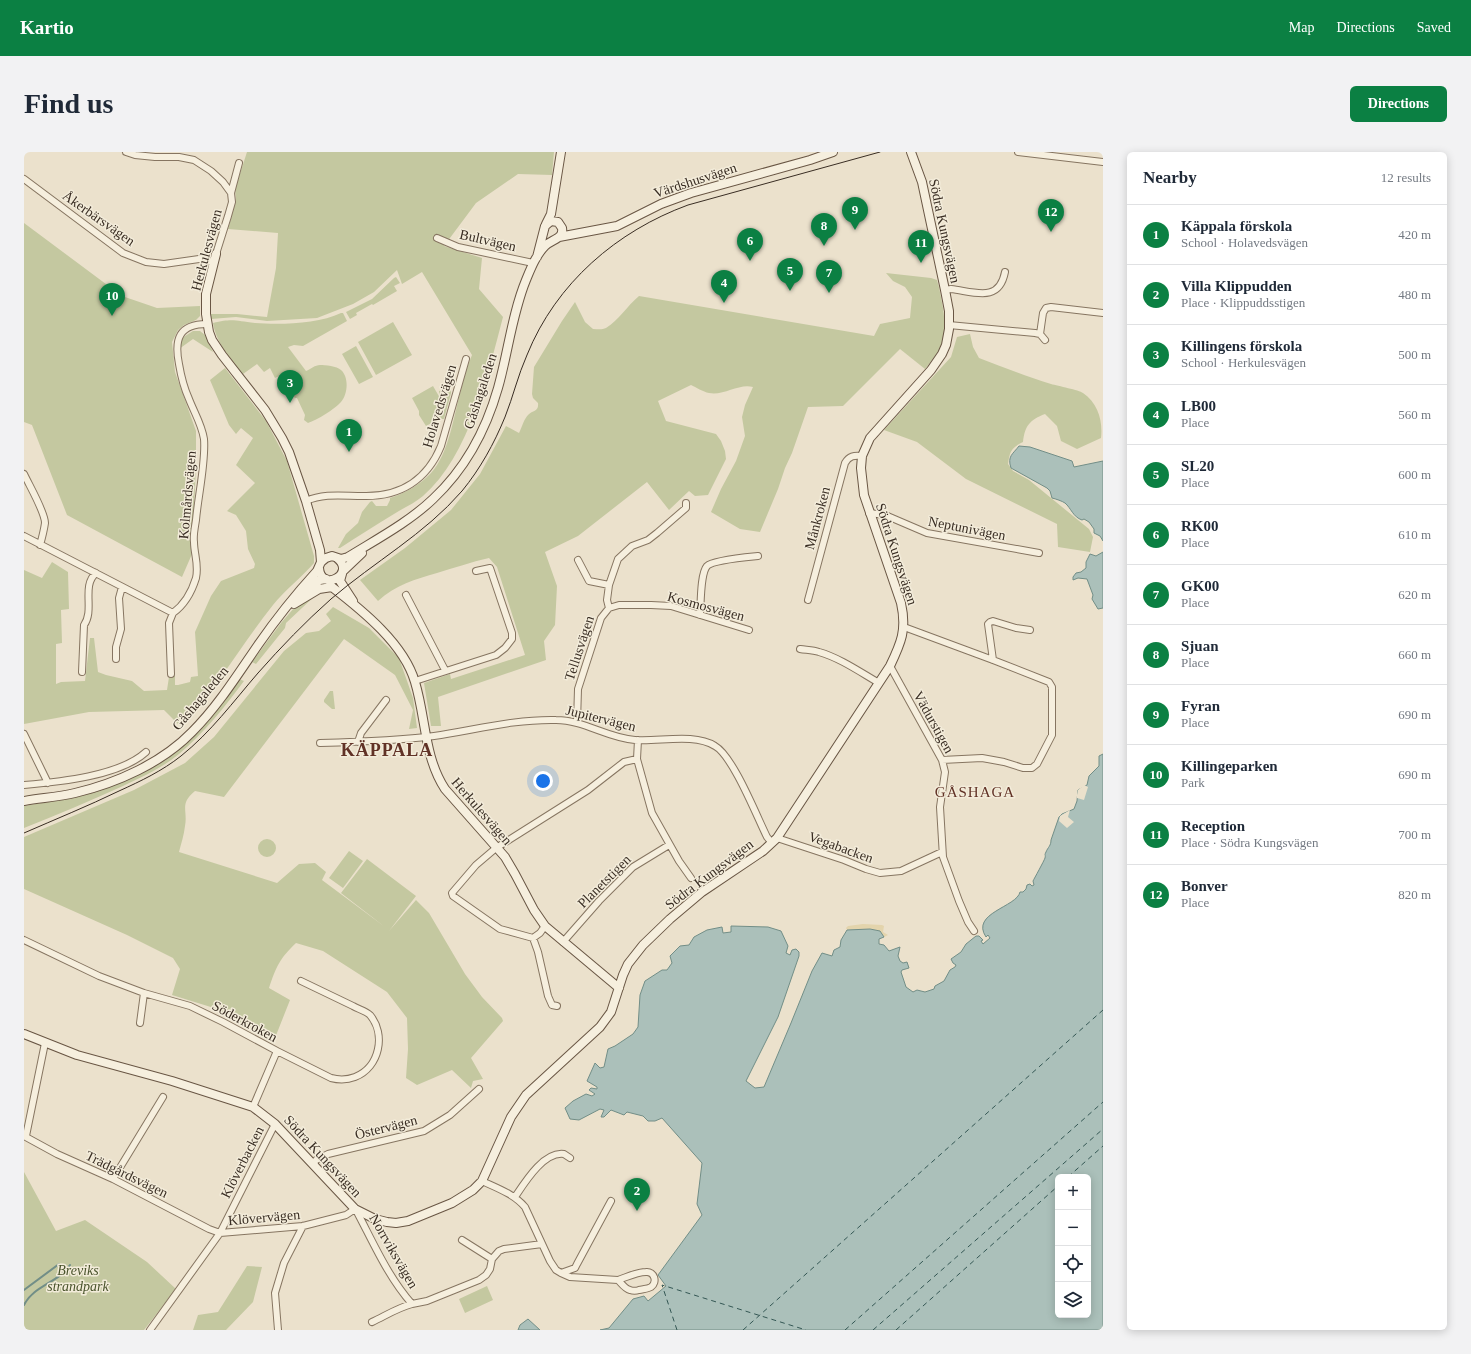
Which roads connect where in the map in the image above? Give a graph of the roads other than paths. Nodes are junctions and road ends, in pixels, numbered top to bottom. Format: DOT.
graph roads {
  1 [pos="126,152"];
  2 [pos="561,152"];
  3 [pos="832,152"];
  4 [pos="913,152"];
  5 [pos="1018,152"];
  6 [pos="1103,162"];
  7 [pos="239,163"];
  8 [pos="558,174"];
  9 [pos="24,179"];
  10 [pos="231,193"];
  11 [pos="561,224"];
  12 [pos="545,228"];
  13 [pos="591,232"];
  14 [pos="437,238"];
  15 [pos="558,238"];
  16 [pos="216,254"];
  17 [pos="535,260"];
  18 [pos="213,263"];
  19 [pos="1005,272"];
  20 [pos="945,290"];
  21 [pos="1103,313"];
  22 [pos="207,324"];
  23 [pos="949,325"];
  24 [pos="1040,334"];
  25 [pos="1045,340"];
  26 [pos="466,359"];
  27 [pos="862,456"];
  28 [pos="24,474"];
  29 [pos="306,501"];
  30 [pos="686,503"];
  31 [pos="869,513"];
  32 [pos="314,531"];
  33 [pos="24,536"];
  34 [pos="375,540"];
  35 [pos="40,545"];
  36 [pos="1039,553"];
  37 [pos="758,556"];
  38 [pos="334,557"];
  39 [pos="578,560"];
  40 [pos="320,565"];
  41 [pos="476,571"];
  42 [pos="342,572"];
  43 [pos="96,573"];
  44 [pos="329,582"];
  45 [pos="609,585"];
  46 [pos="122,587"];
  47 [pos="299,593"];
  48 [pos="406,595"];
  49 [pos="808,600"];
  50 [pos="356,606"];
  51 [pos="609,608"];
  52 [pos="173,613"];
  53 [pos="282,614"];
  54 [pos="700,615"];
  55 [pos="904,627"];
  56 [pos="749,630"];
  57 [pos="1030,630"];
  58 [pos="800,649"];
  59 [pos="116,659"];
  60 [pos="993,660"];
  61 [pos="890,666"];
  62 [pos="445,670"];
  63 [pos="82,672"];
  64 [pos="171,674"];
  65 [pos="415,681"];
  66 [pos="878,683"];
  67 [pos="386,700"];
  68 [pos="577,722"];
  69 [pos="24,734"];
  70 [pos="426,737"];
  71 [pos="638,740"];
  72 [pos="358,742"];
  73 [pos="320,743"];
  74 [pos="146,752"];
  75 [pos="637,759"];
  76 [pos="942,760"];
  77 [pos="48,783"];
  78 [pos="24,785"];
  79 [pos="24,800"];
  80 [pos="774,840"];
  81 [pos="669,845"];
  82 [pos="496,848"];
  83 [pos="942,852"];
  84 [pos="691,878"];
  85 [pos="545,926"];
  86 [pos="974,931"];
  87 [pos="532,938"];
  88 [pos="24,940"];
  89 [pos="562,942"];
  90 [pos="300,981"];
  91 [pos="619,988"];
  92 [pos="144,993"];
  93 [pos="557,1006"];
  94 [pos="140,1023"];
  95 [pos="24,1034"];
  96 [pos="45,1042"];
  97 [pos="277,1051"];
  98 [pos="479,1089"];
  99 [pos="163,1097"];
  100 [pos="253,1107"];
  101 [pos="275,1124"];
  102 [pos="25,1136"];
  103 [pos="570,1158"];
  104 [pos="314,1164"];
  105 [pos="113,1179"];
  106 [pos="482,1181"];
  107 [pos="515,1197"];
  108 [pos="611,1201"];
  109 [pos="356,1210"];
  110 [pos="302,1226"];
  111 [pos="220,1233"];
  112 [pos="462,1240"];
  113 [pos="542,1244"];
  114 [pos="492,1259"];
  115 [pos="561,1273"];
  116 [pos="618,1280"];
  117 [pos="412,1304"];
  118 [pos="372,1322"];
  119 [pos="150,1330"];
  120 [pos="278,1330"];
  1 -- 10 [label="street"];
  2 -- 8 [label="street, Gåshagaleden"];
  3 -- 13 [label="street, Värdshusvägen"];
  4 -- 20 [label="street, Södra Kungsvägen"];
  5 -- 6 [label="street"];
  7 -- 10 [label="street, Herkulesvägen"];
  8 -- 11 [label="street"];
  8 -- 12 [label="street, Gåshagaleden"];
  9 -- 18 [label="street, Åkerbärsvägen"];
  10 -- 16 [label="street, Herkulesvägen"];
  11 -- 12 [label="street"];
  11 -- 13 [label="street, Värdshusvägen"];
  11 -- 15 [label="street"];
  12 -- 15 [label="street"];
  12 -- 17 [label="street, Gåshagaleden"];
  13 -- 15 [label="street, Värdshusvägen"];
  14 -- 17 [label="street, Bultvägen"];
  15 -- 17 [label="street, Gåshagaleden"];
  16 -- 18 [label="street, Herkulesvägen"];
  17 -- 34 [label="street, Gåshagaleden"];
  18 -- 22 [label="street, Herkulesvägen"];
  19 -- 20 [label="street"];
  20 -- 23 [label="street, Södra Kungsvägen"];
  21 -- 24 [label="street"];
  22 -- 29 [label="street, Herkulesvägen"];
  22 -- 52 [label="street, Kolmårdsvägen"];
  23 -- 24 [label="street"];
  23 -- 27 [label="street, Södra Kungsvägen"];
  24 -- 25 [label="street"];
  26 -- 29 [label="street, Holavedsvägen"];
  27 -- 31 [label="street, Södra Kungsvägen"];
  27 -- 49 [label="street, Månkroken"];
  28 -- 35 [label="street"];
  29 -- 32 [label="street, Herkulesvägen"];
  30 -- 45 [label="street, Tellusvägen"];
  31 -- 36 [label="street, Neptunivägen"];
  31 -- 55 [label="street, Södra Kungsvägen"];
  32 -- 38 [label="street, Herkulesvägen"];
  32 -- 40 [label="street, Herkulesvägen"];
  33 -- 35 [label="street"];
  34 -- 38 [label="street, Gåshagaleden"];
  34 -- 42 [label="street, Gåshagaleden"];
  35 -- 43 [label="street"];
  37 -- 54 [label="street"];
  38 -- 40 [label="street, Gåshagaleden"];
  38 -- 42 [label="street"];
  39 -- 45 [label="street"];
  40 -- 44 [label="street"];
  40 -- 47 [label="street, Gåshagaleden"];
  41 -- 62 [label="street"];
  42 -- 44 [label="street, Gåshagaleden"];
  42 -- 50 [label="street, Herkulesvägen"];
  43 -- 46 [label="street"];
  43 -- 63 [label="street"];
  44 -- 47 [label="street, Gåshagaleden"];
  44 -- 50 [label="street, Herkulesvägen"];
  44 -- 53 [label="street"];
  45 -- 51 [label="street, Tellusvägen"];
  46 -- 52 [label="street"];
  46 -- 59 [label="street"];
  47 -- 53 [label="street, Gåshagaleden"];
  48 -- 62 [label="street"];
  50 -- 65 [label="street, Herkulesvägen"];
  51 -- 54 [label="street, Kosmosvägen"];
  51 -- 68 [label="street, Tellusvägen"];
  52 -- 64 [label="street, Kolmårdsvägen"];
  53 -- 79 [label="street, Gåshagaleden"];
  54 -- 56 [label="street, Kosmosvägen"];
  55 -- 60 [label="street"];
  55 -- 61 [label="street, Södra Kungsvägen"];
  57 -- 60 [label="street"];
  58 -- 66 [label="street"];
  60 -- 76 [label="street"];
  61 -- 66 [label="street, Södra Kungsvägen"];
  61 -- 76 [label="street, Vädurstigen"];
  62 -- 65 [label="street"];
  65 -- 70 [label="street, Herkulesvägen"];
  66 -- 80 [label="street, Södra Kungsvägen"];
  67 -- 72 [label="street"];
  68 -- 70 [label="street, Jupitervägen"];
  68 -- 71 [label="street, Jupitervägen"];
  69 -- 77 [label="street"];
  70 -- 72 [label="street, Jupitervägen"];
  70 -- 82 [label="street, Herkulesvägen"];
  71 -- 75 [label="street"];
  71 -- 80 [label="street, Jupitervägen"];
  72 -- 73 [label="street, Jupitervägen"];
  74 -- 77 [label="street"];
  75 -- 81 [label="street"];
  75 -- 82 [label="street"];
  76 -- 83 [label="street, Vädurstigen"];
  77 -- 78 [label="street"];
  80 -- 83 [label="street, Vegabacken"];
  80 -- 91 [label="street, Södra Kungsvägen"];
  81 -- 84 [label="street"];
  81 -- 89 [label="street, Planetstigen"];
  82 -- 85 [label="street, Herkulesvägen"];
  82 -- 87 [label="street"];
  83 -- 86 [label="street, Vädurstigen"];
  85 -- 87 [label="street"];
  85 -- 89 [label="street, Herkulesvägen"];
  87 -- 93 [label="street"];
  88 -- 92 [label="street, Söderkroken"];
  89 -- 91 [label="street, Herkulesvägen"];
  90 -- 97 [label="street"];
  91 -- 106 [label="street, Södra Kungsvägen"];
  92 -- 94 [label="street"];
  92 -- 97 [label="street, Söderkroken"];
  95 -- 96 [label="street, Södra Kungsvägen"];
  96 -- 100 [label="street, Södra Kungsvägen"];
  96 -- 102 [label="street"];
  97 -- 100 [label="street, Söderkroken"];
  98 -- 104 [label="street, Östervägen"];
  99 -- 105 [label="street"];
  100 -- 101 [label="street, Södra Kungsvägen"];
  101 -- 104 [label="street, Södra Kungsvägen"];
  101 -- 111 [label="street, Klöverbacken"];
  102 -- 105 [label="street, Trädgårdsvägen"];
  103 -- 107 [label="street"];
  104 -- 109 [label="street, Södra Kungsvägen"];
  105 -- 111 [label="street, Trädgårdsvägen"];
  106 -- 107 [label="street"];
  106 -- 109 [label="street, Södra Kungsvägen"];
  107 -- 113 [label="street"];
  108 -- 115 [label="street"];
  109 -- 110 [label="street, Klövervägen"];
  109 -- 117 [label="street, Norrviksvägen"];
  110 -- 111 [label="street, Klövervägen"];
  110 -- 120 [label="street"];
  111 -- 119 [label="street, Klövervägen"];
  112 -- 114 [label="street"];
  113 -- 114 [label="street"];
  113 -- 115 [label="street"];
  114 -- 117 [label="street, Norrviksvägen"];
  115 -- 116 [label="street"];
  116 -- 116 [label="street"];
  117 -- 118 [label="street, Norrviksvägen"];
}
